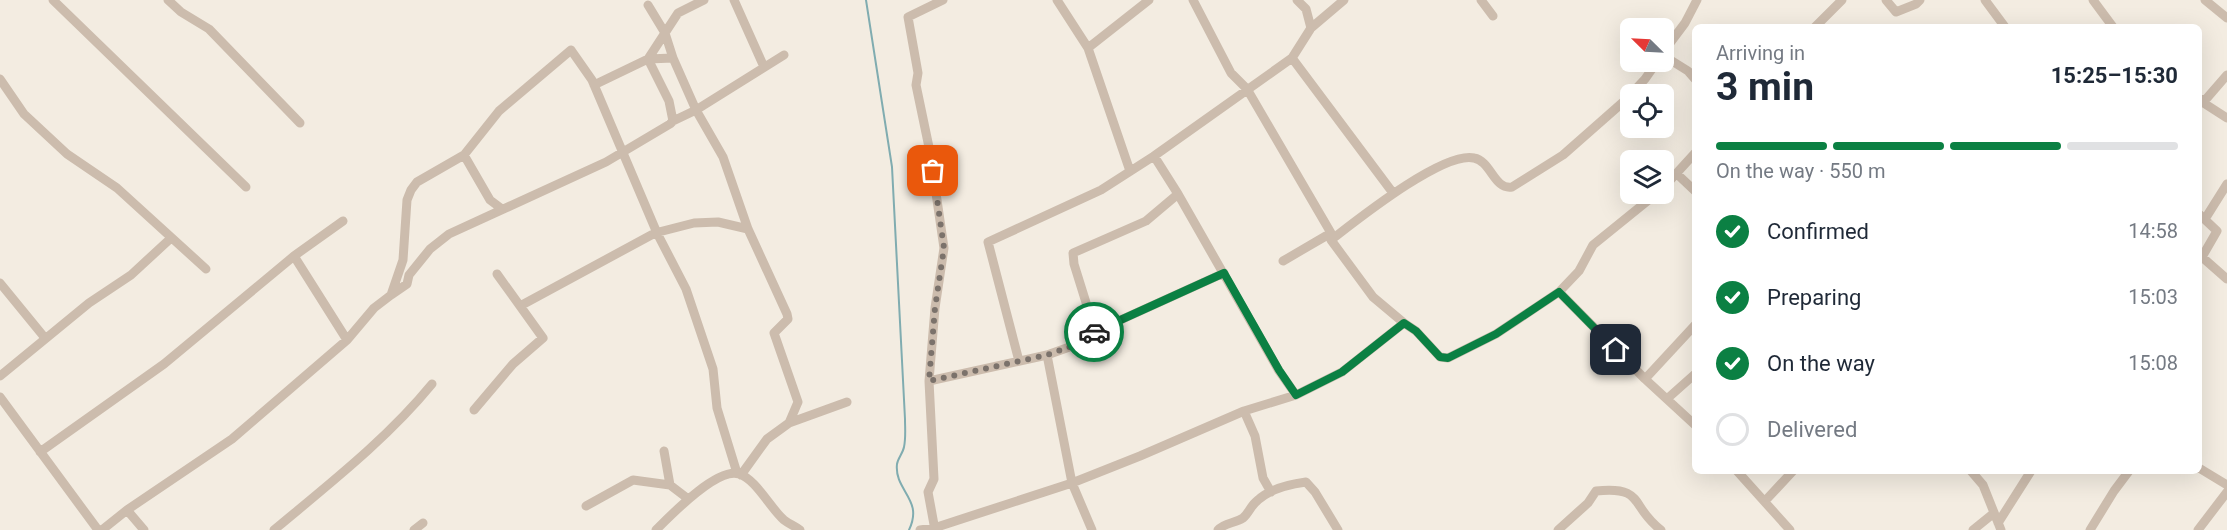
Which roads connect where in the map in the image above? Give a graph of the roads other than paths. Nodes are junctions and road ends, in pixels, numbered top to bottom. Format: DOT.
graph roads {
  1 [pos="53,0"];
  2 [pos="168,0"];
  3 [pos="704,0"];
  4 [pos="734,0"];
  5 [pos="943,0"];
  6 [pos="1057,0"];
  7 [pos="1149,0"];
  8 [pos="1193,0"];
  9 [pos="1297,0"];
  10 [pos="1344,0"];
  11 [pos="1480,0"];
  12 [pos="1697,0"];
  13 [pos="1842,0"];
  14 [pos="1886,0"];
  15 [pos="1920,0"];
  16 [pos="1985,0"];
  17 [pos="2093,0"];
  18 [pos="2205,0"];
  19 [pos="648,5"];
  20 [pos="1493,16"];
  21 [pos="2227,18"];
  22 [pos="1818,24"];
  23 [pos="2003,24"];
  24 [pos="2111,24"];
  25 [pos="1311,28"];
  26 [pos="665,33"];
  27 [pos="1674,38"];
  28 [pos="1088,48"];
  29 [pos="784,55"];
  30 [pos="673,58"];
  31 [pos="1292,58"];
  32 [pos="648,59"];
  33 [pos="1674,62"];
  34 [pos="764,67"];
  35 [pos="1650,72"];
  36 [pos="2227,75"];
  37 [pos="1692,76"];
  38 [pos="0,79"];
  39 [pos="1641,84"];
  40 [pos="594,85"];
  41 [pos="1247,89"];
  42 [pos="2202,99"];
  43 [pos="2202,102"];
  44 [pos="1620,105"];
  45 [pos="696,110"];
  46 [pos="2227,118"];
  47 [pos="673,121"];
  48 [pos="300,123"];
  49 [pos="623,152"];
  50 [pos="464,156"];
  51 [pos="1154,156"];
  52 [pos="1692,156"];
  53 [pos="1130,171"];
  54 [pos="1677,174"];
  55 [pos="1674,177"];
  56 [pos="2227,183"];
  57 [pos="246,187"];
  58 [pos="1692,188"];
  59 [pos="1178,194"];
  60 [pos="1393,194"];
  61 [pos="490,200"];
  62 [pos="1644,204"];
  63 [pos="502,209"];
  64 [pos="488,216"];
  65 [pos="2202,217"];
  66 [pos="343,221"];
  67 [pos="748,229"];
  68 [pos="2217,231"];
  69 [pos="657,233"];
  70 [pos="2227,233"];
  71 [pos="1331,236"];
  72 [pos="170,239"];
  73 [pos="294,256"];
  74 [pos="1283,261"];
  75 [pos="206,269"];
  76 [pos="1224,273"];
  77 [pos="497,274"];
  78 [pos="2227,279"];
  79 [pos="0,283"];
  80 [pos="1559,292"];
  81 [pos="391,295"];
  82 [pos="520,306"];
  83 [pos="1404,323"];
  84 [pos="1692,328"];
  85 [pos="1094,332"];
  86 [pos="45,338"];
  87 [pos="347,340"];
  88 [pos="1047,355"];
  89 [pos="1019,361"];
  90 [pos="0,376"];
  91 [pos="1692,377"];
  92 [pos="1645,379"];
  93 [pos="929,381"];
  94 [pos="432,384"];
  95 [pos="1296,395"];
  96 [pos="0,397"];
  97 [pos="1668,398"];
  98 [pos="847,402"];
  99 [pos="474,410"];
  100 [pos="1244,411"];
  101 [pos="1692,422"];
  102 [pos="789,423"];
  103 [pos="664,450"];
  104 [pos="40,452"];
  105 [pos="2202,470"];
  106 [pos="739,474"];
  107 [pos="1740,474"];
  108 [pos="1790,474"];
  109 [pos="1974,474"];
  110 [pos="2029,474"];
  111 [pos="2127,474"];
  112 [pos="1072,483"];
  113 [pos="670,485"];
  114 [pos="2227,485"];
  115 [pos="1271,492"];
  116 [pos="2227,492"];
  117 [pos="687,498"];
  118 [pos="1765,501"];
  119 [pos="586,506"];
  120 [pos="127,510"];
  121 [pos="1994,513"];
  122 [pos="423,523"];
  123 [pos="2000,527"];
  124 [pos="935,529"];
  125 [pos="100,530"];
  126 [pos="144,530"];
  127 [pos="274,530"];
  128 [pos="414,530"];
  129 [pos="656,530"];
  130 [pos="800,530"];
  131 [pos="920,530"];
  132 [pos="1092,530"];
  133 [pos="1218,530"];
  134 [pos="1338,530"];
  135 [pos="1558,530"];
  136 [pos="1661,530"];
  137 [pos="1790,530"];
  138 [pos="1973,530"];
  139 [pos="2090,530"];
  140 [pos="2198,530"];
  1 -- 57 [label="street"];
  2 -- 48 [label="street"];
  3 -- 26 [label="street"];
  4 -- 34 [label="street"];
  5 -- 93 [label="street"];
  6 -- 28 [label="street"];
  7 -- 28 [label="street"];
  8 -- 41 [label="street"];
  9 -- 25 [label="street"];
  10 -- 25 [label="street"];
  11 -- 20 [label="street"];
  12 -- 27 [label="street"];
  13 -- 22 [label="street"];
  14 -- 15 [label="street"];
  16 -- 23 [label="street"];
  17 -- 24 [label="street"];
  18 -- 21 [label="street"];
  19 -- 26 [label="street"];
  25 -- 31 [label="street"];
  26 -- 30 [label="street"];
  26 -- 32 [label="street"];
  28 -- 53 [label="street"];
  29 -- 34 [label="street"];
  30 -- 32 [label="street"];
  30 -- 45 [label="street"];
  31 -- 41 [label="street"];
  31 -- 60 [label="street"];
  32 -- 40 [label="street"];
  32 -- 47 [label="street"];
  33 -- 37 [label="street"];
  34 -- 45 [label="street"];
  35 -- 39 [label="street"];
  36 -- 42 [label="street"];
  38 -- 72 [label="street"];
  40 -- 49 [label="street"];
  40 -- 50 [label="street"];
  41 -- 51 [label="street"];
  41 -- 71 [label="street"];
  43 -- 46 [label="street"];
  44 -- 60 [label="street"];
  45 -- 47 [label="street"];
  45 -- 67 [label="street"];
  47 -- 49 [label="street"];
  49 -- 63 [label="street"];
  49 -- 69 [label="street"];
  50 -- 61 [label="street"];
  50 -- 81 [label="street"];
  51 -- 53 [label="street"];
  51 -- 59 [label="street"];
  52 -- 54 [label="street"];
  53 -- 89 [label="street"];
  54 -- 55 [label="street"];
  54 -- 58 [label="street"];
  56 -- 65 [label="street"];
  59 -- 76 [label="street"];
  59 -- 85 [label="street"];
  60 -- 71 [label="street"];
  61 -- 63 [label="street"];
  61 -- 64 [label="street"];
  62 -- 80 [label="street"];
  63 -- 64 [label="street"];
  64 -- 81 [label="street"];
  65 -- 68 [label="street"];
  66 -- 73 [label="street"];
  67 -- 69 [label="street"];
  67 -- 102 [label="street"];
  68 -- 70 [label="street"];
  68 -- 78 [label="street"];
  69 -- 82 [label="street"];
  69 -- 106 [label="street"];
  71 -- 74 [label="street"];
  71 -- 83 [label="street"];
  72 -- 75 [label="street"];
  72 -- 86 [label="street"];
  73 -- 87 [label="street"];
  73 -- 104 [label="street"];
  76 -- 85 [label="street"];
  76 -- 95 [label="street"];
  77 -- 82 [label="street"];
  79 -- 86 [label="street"];
  80 -- 83 [label="street"];
  80 -- 92 [label="street"];
  81 -- 87 [label="street"];
  82 -- 99 [label="street"];
  83 -- 95 [label="street"];
  84 -- 92 [label="street"];
  85 -- 88 [label="street"];
  86 -- 90 [label="street"];
  87 -- 120 [label="street"];
  88 -- 89 [label="street"];
  88 -- 112 [label="street"];
  89 -- 93 [label="street"];
  91 -- 97 [label="street"];
  92 -- 97 [label="street"];
  93 -- 124 [label="street"];
  94 -- 127 [label="street"];
  95 -- 100 [label="street"];
  96 -- 104 [label="street"];
  97 -- 101 [label="street"];
  98 -- 102 [label="street"];
  100 -- 112 [label="street"];
  100 -- 115 [label="street"];
  102 -- 106 [label="street"];
  103 -- 113 [label="street"];
  104 -- 125 [label="street"];
  105 -- 114 [label="street"];
  106 -- 117 [label="street"];
  106 -- 130 [label="street"];
  107 -- 118 [label="street"];
  108 -- 118 [label="street"];
  109 -- 121 [label="street"];
  110 -- 123 [label="street"];
  111 -- 139 [label="street"];
  112 -- 124 [label="street"];
  112 -- 132 [label="street"];
  113 -- 117 [label="street"];
  113 -- 119 [label="street"];
  115 -- 133 [label="street"];
  115 -- 134 [label="street"];
  116 -- 140 [label="street"];
  117 -- 129 [label="street"];
  118 -- 137 [label="street"];
  120 -- 125 [label="street"];
  120 -- 126 [label="street"];
  121 -- 123 [label="street"];
  121 -- 138 [label="street"];
  122 -- 128 [label="street"];
  124 -- 131 [label="street"];
  135 -- 136 [label="street"];
}
